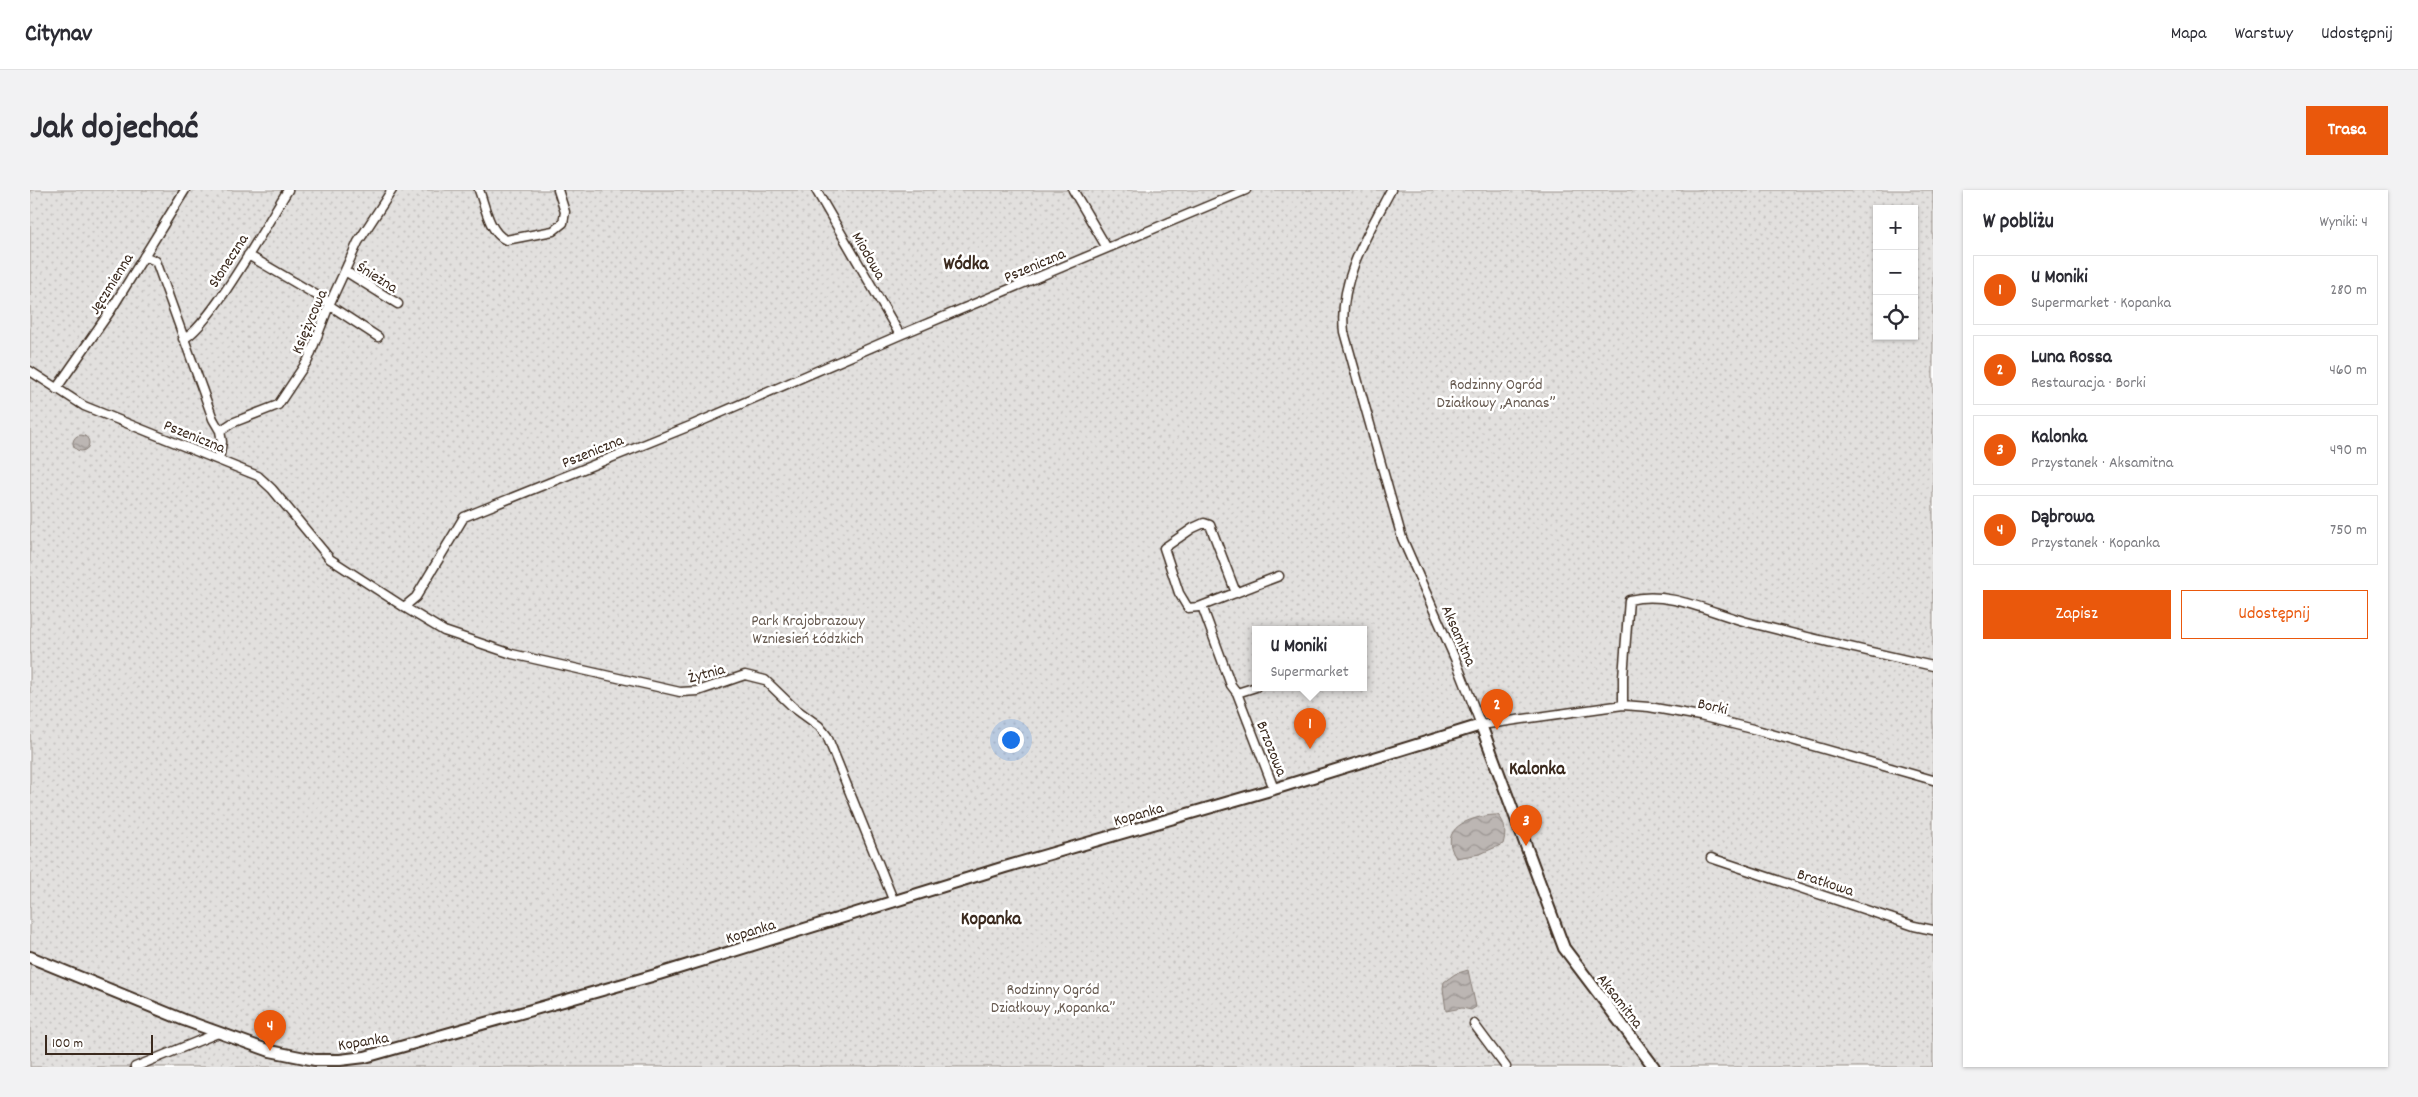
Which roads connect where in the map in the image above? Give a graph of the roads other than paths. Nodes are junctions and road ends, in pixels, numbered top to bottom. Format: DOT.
graph roads {
  1 [pos="185,190"];
  2 [pos="288,190"];
  3 [pos="392,190"];
  4 [pos="479,190"];
  5 [pos="558,190"];
  6 [pos="816,190"];
  7 [pos="1073,190"];
  8 [pos="1246,190"];
  9 [pos="1391,190"];
  10 [pos="1107,248"];
  11 [pos="248,255"];
  12 [pos="144,256"];
  13 [pos="345,271"];
  14 [pos="330,304"];
  15 [pos="398,304"];
  16 [pos="900,335"];
  17 [pos="378,337"];
  18 [pos="184,339"];
  19 [pos="30,371"];
  20 [pos="56,389"];
  21 [pos="220,431"];
  22 [pos="219,460"];
  23 [pos="1279,576"];
  24 [pos="1236,593"];
  25 [pos="404,606"];
  26 [pos="1202,606"];
  27 [pos="1933,666"];
  28 [pos="1252,688"];
  29 [pos="1236,693"];
  30 [pos="1623,705"];
  31 [pos="1481,725"];
  32 [pos="1933,780"];
  33 [pos="1274,789"];
  34 [pos="1711,858"];
  35 [pos="894,902"];
  36 [pos="1933,930"];
  37 [pos="30,957"];
  38 [pos="1474,1024"];
  39 [pos="218,1032"];
  40 [pos="301,1062"];
  41 [pos="136,1067"];
  42 [pos="1506,1067"];
  43 [pos="1654,1067"];
  1 -- 12 [label="street, Jęczmienna"];
  2 -- 11 [label="street, Słoneczna"];
  3 -- 13 [label="street, Księżycowa"];
  4 -- 5 [label="street"];
  6 -- 16 [label="street, Miodowa"];
  7 -- 10 [label="street"];
  8 -- 10 [label="street, Pszeniczna"];
  9 -- 31 [label="street, Aksamitna"];
  10 -- 16 [label="street, Pszeniczna"];
  11 -- 14 [label="street"];
  11 -- 18 [label="street, Słoneczna"];
  12 -- 18 [label="street"];
  12 -- 20 [label="street, Jęczmienna"];
  13 -- 14 [label="street, Księżycowa"];
  13 -- 15 [label="street, Śnieżna"];
  14 -- 17 [label="street"];
  14 -- 21 [label="street, Księżycowa"];
  16 -- 25 [label="street, Pszeniczna"];
  18 -- 21 [label="street"];
  19 -- 20 [label="street, Pszeniczna"];
  20 -- 22 [label="street, Pszeniczna"];
  21 -- 22 [label="street"];
  22 -- 25 [label="street, Pszeniczna"];
  23 -- 24 [label="street"];
  24 -- 26 [label="street"];
  24 -- 26 [label="street"];
  25 -- 35 [label="street, Żytnia"];
  26 -- 29 [label="street, Brzozowa"];
  27 -- 30 [label="street"];
  28 -- 29 [label="street"];
  29 -- 33 [label="street, Brzozowa"];
  30 -- 31 [label="street, Borki"];
  30 -- 32 [label="street, Borki"];
  31 -- 33 [label="street, Kopanka"];
  31 -- 43 [label="street, Aksamitna"];
  33 -- 35 [label="street, Kopanka"];
  34 -- 36 [label="street, Bratkowa"];
  35 -- 40 [label="street, Kopanka"];
  37 -- 39 [label="street, Kopanka"];
  38 -- 42 [label="street"];
  39 -- 40 [label="street, Kopanka"];
  39 -- 41 [label="street"];
}
